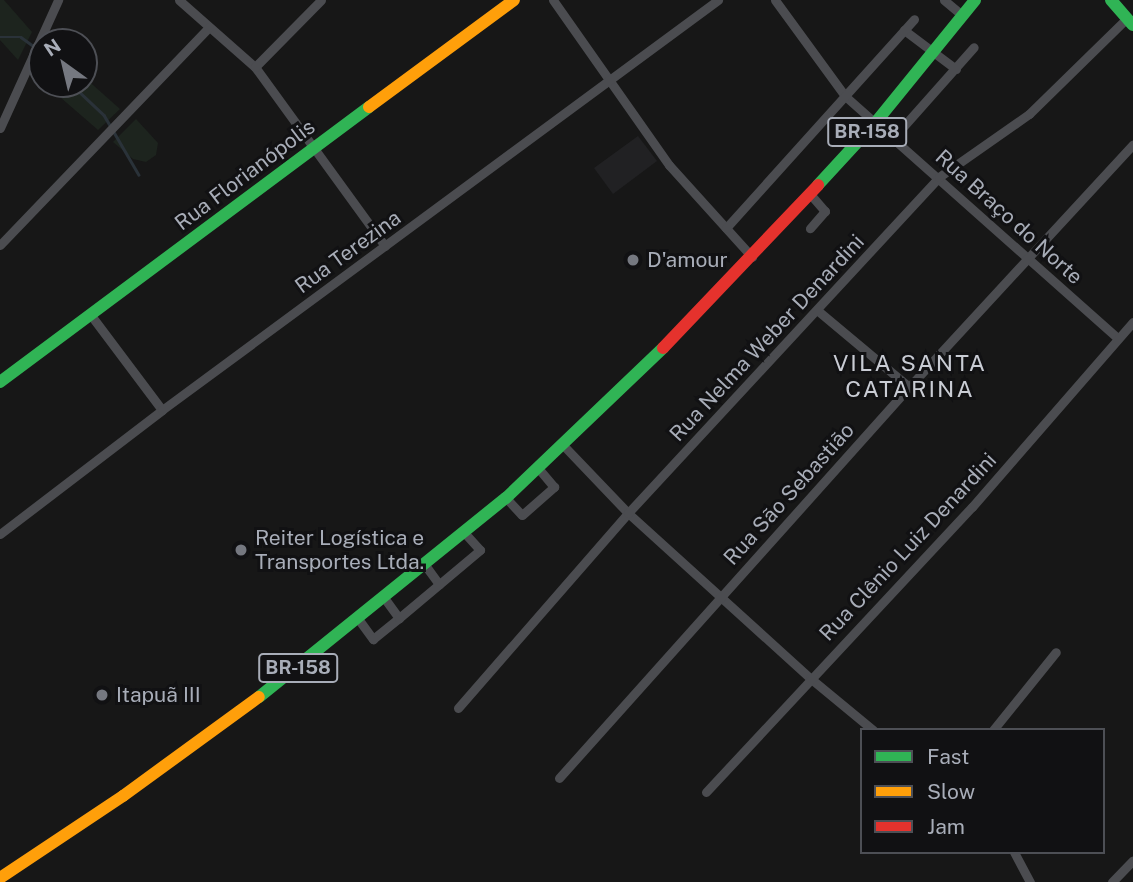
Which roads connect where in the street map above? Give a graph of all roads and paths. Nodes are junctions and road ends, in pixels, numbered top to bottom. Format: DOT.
graph roads {
  1 [pos="58,0"];
  2 [pos="178,0"];
  3 [pos="321,0"];
  4 [pos="514,0"];
  5 [pos="553,0"];
  6 [pos="718,0"];
  7 [pos="775,0"];
  8 [pos="944,0"];
  9 [pos="975,0"];
  10 [pos="1111,0"];
  11 [pos="962,15"];
  12 [pos="914,19"];
  13 [pos="1130,22"];
  14 [pos="209,27"];
  15 [pos="904,30"];
  16 [pos="974,47"];
  17 [pos="932,52"];
  18 [pos="255,67"];
  19 [pos="956,69"];
  20 [pos="610,80"];
  21 [pos="845,96"];
  22 [pos="876,122"];
  23 [pos="0,128"];
  24 [pos="894,137"];
  25 [pos="1133,144"];
  26 [pos="313,147"];
  27 [pos="939,177"];
  28 [pos="810,194"];
  29 [pos="810,228"];
  30 [pos="726,229"];
  31 [pos="0,245"];
  32 [pos="385,246"];
  33 [pos="752,257"];
  34 [pos="1029,258"];
  35 [pos="817,310"];
  36 [pos="90,314"];
  37 [pos="1133,322"];
  38 [pos="1118,338"];
  39 [pos="0,382"];
  40 [pos="909,387"];
  41 [pos="162,410"];
  42 [pos="563,446"];
  43 [pos="538,468"];
  44 [pos="506,498"];
  45 [pos="628,513"];
  46 [pos="464,533"];
  47 [pos="0,534"];
  48 [pos="425,565"];
  49 [pos="439,584"];
  50 [pos="720,596"];
  51 [pos="385,599"];
  52 [pos="399,618"];
  53 [pos="359,620"];
  54 [pos="1056,652"];
  55 [pos="810,678"];
  56 [pos="458,708"];
  57 [pos="871,728"];
  58 [pos="995,728"];
  59 [pos="559,778"];
  60 [pos="706,792"];
  61 [pos="1015,854"];
  62 [pos="1133,860"];
  63 [pos="0,878"];
  64 [pos="1030,882"];
  65 [pos="1112,882"];
  1 -- 23 [label="street"];
  2 -- 14 [label="street"];
  3 -- 18 [label="street"];
  4 -- 26 [label="main road, Rua Florianópolis"];
  5 -- 20 [label="street"];
  6 -- 20 [label="street, Rua Terezina"];
  7 -- 21 [label="street, Rua Braço do Norte"];
  8 -- 11 [label="street"];
  9 -- 11 [label="main road, BR-158"];
  10 -- 13 [label="main road"];
  11 -- 17 [label="main road, BR-158"];
  12 -- 15 [label="street"];
  13 -- 27 [label="street, Rua Nelma Weber Denardini"];
  14 -- 18 [label="street"];
  14 -- 31 [label="street"];
  15 -- 17 [label="street"];
  15 -- 21 [label="street"];
  16 -- 19 [label="street"];
  17 -- 19 [label="street"];
  17 -- 22 [label="main road, BR-158"];
  18 -- 26 [label="street"];
  19 -- 24 [label="street"];
  20 -- 30 [label="street"];
  20 -- 32 [label="street, Rua Terezina"];
  21 -- 22 [label="street, Rua Braço do Norte"];
  21 -- 30 [label="street"];
  22 -- 24 [label="street, Rua Braço do Norte"];
  22 -- 28 [label="main road, BR-158"];
  24 -- 27 [label="street, Rua Braço do Norte"];
  25 -- 34 [label="street, Rua São Sebastião"];
  26 -- 32 [label="street"];
  26 -- 36 [label="main road, Rua Florianópolis"];
  27 -- 34 [label="street, Rua Braço do Norte"];
  27 -- 35 [label="street, Rua Nelma Weber Denardini"];
  28 -- 29 [label="street"];
  28 -- 33 [label="main road, BR-158"];
  30 -- 33 [label="street"];
  32 -- 41 [label="street, Rua Terezina"];
  33 -- 42 [label="main road, BR-158"];
  34 -- 38 [label="street, Rua Braço do Norte"];
  34 -- 40 [label="street, Rua São Sebastião"];
  35 -- 40 [label="street"];
  35 -- 45 [label="street, Rua Nelma Weber Denardini"];
  36 -- 39 [label="main road, Rua Florianópolis"];
  36 -- 41 [label="street"];
  37 -- 38 [label="street, Rua Clênio Luiz Denardini"];
  38 -- 55 [label="street, Rua Clênio Luiz Denardini"];
  40 -- 50 [label="street, Rua São Sebastião"];
  41 -- 47 [label="street, Rua Terezina"];
  42 -- 43 [label="main road, BR-158"];
  42 -- 45 [label="street"];
  43 -- 44 [label="main road, BR-158"];
  43 -- 44 [label="street"];
  44 -- 46 [label="main road, BR-158"];
  45 -- 50 [label="street"];
  45 -- 56 [label="street, Rua Nelma Weber Denardini"];
  46 -- 48 [label="main road, BR-158"];
  46 -- 49 [label="street"];
  48 -- 49 [label="street"];
  48 -- 51 [label="main road, BR-158"];
  49 -- 52 [label="street"];
  50 -- 55 [label="street"];
  50 -- 59 [label="street, Rua São Sebastião"];
  51 -- 52 [label="street"];
  51 -- 53 [label="main road, BR-158"];
  52 -- 53 [label="street"];
  53 -- 63 [label="main road, BR-158"];
  54 -- 58 [label="street"];
  55 -- 57 [label="street"];
  55 -- 60 [label="street, Rua Clênio Luiz Denardini"];
  61 -- 64 [label="street"];
  62 -- 65 [label="street"];
}
